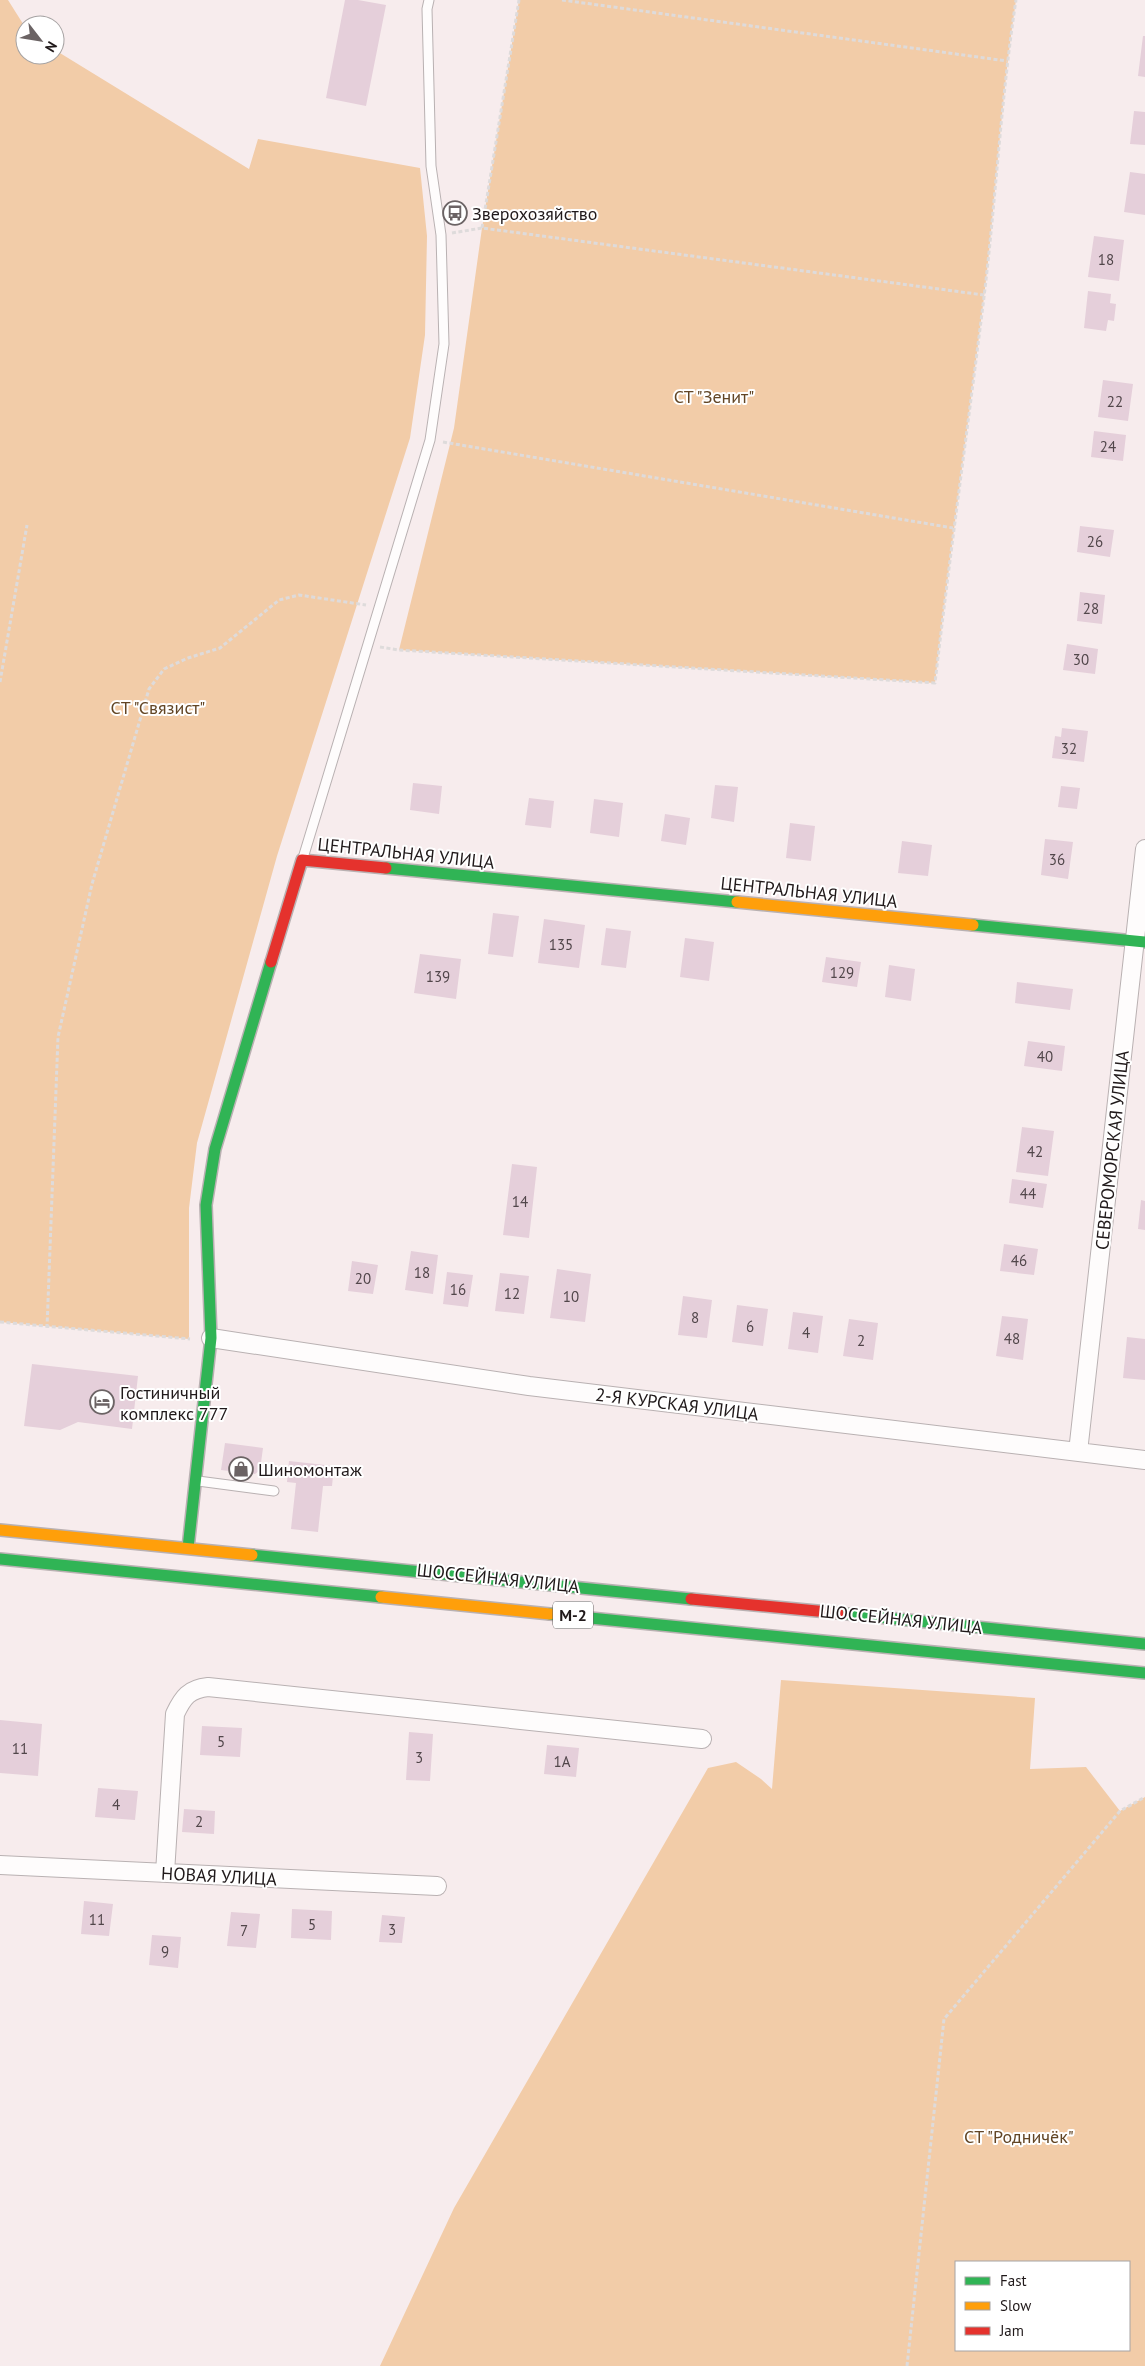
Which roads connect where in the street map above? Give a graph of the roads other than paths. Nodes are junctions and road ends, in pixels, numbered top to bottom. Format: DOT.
graph roads {
  1 [pos="429,0"];
  2 [pos="1145,849"];
  3 [pos="302,860"];
  4 [pos="1140,942"];
  5 [pos="211,1338"];
  6 [pos="1078,1452"];
  7 [pos="1145,1460"];
  8 [pos="195,1480"];
  9 [pos="274,1490"];
  10 [pos="0,1530"];
  11 [pos="188,1548"];
  12 [pos="0,1559"];
  13 [pos="1145,1644"];
  14 [pos="1145,1673"];
  15 [pos="702,1739"];
  16 [pos="0,1865"];
  17 [pos="165,1873"];
  18 [pos="437,1886"];
  1 -- 3 [label="lane"];
  2 -- 4 [label="street, СЕВЕРОМОРСКАЯ УЛИЦА"];
  3 -- 4 [label="main road, ЦЕНТРАЛЬНАЯ УЛИЦА"];
  3 -- 5 [label="main road, ЦЕНТРАЛЬНАЯ УЛИЦА"];
  4 -- 6 [label="street, СЕВЕРОМОРСКАЯ УЛИЦА"];
  5 -- 6 [label="street, 2-Я КУРСКАЯ УЛИЦА"];
  5 -- 8 [label="main road, ЦЕНТРАЛЬНАЯ УЛИЦА"];
  6 -- 7 [label="street, 2-Я КУРСКАЯ УЛИЦА"];
  8 -- 9 [label="lane"];
  8 -- 11 [label="main road, ЦЕНТРАЛЬНАЯ УЛИЦА"];
  10 -- 11 [label="main road, ШОССЕЙНАЯ УЛИЦА / М-2"];
  11 -- 13 [label="main road, ШОССЕЙНАЯ УЛИЦА / М-2"];
  12 -- 14 [label="main road, ШОССЕЙНАЯ УЛИЦА / М-2"];
  15 -- 17 [label="street"];
  16 -- 17 [label="street, НОВАЯ УЛИЦА"];
  17 -- 18 [label="street, НОВАЯ УЛИЦА"];
}
